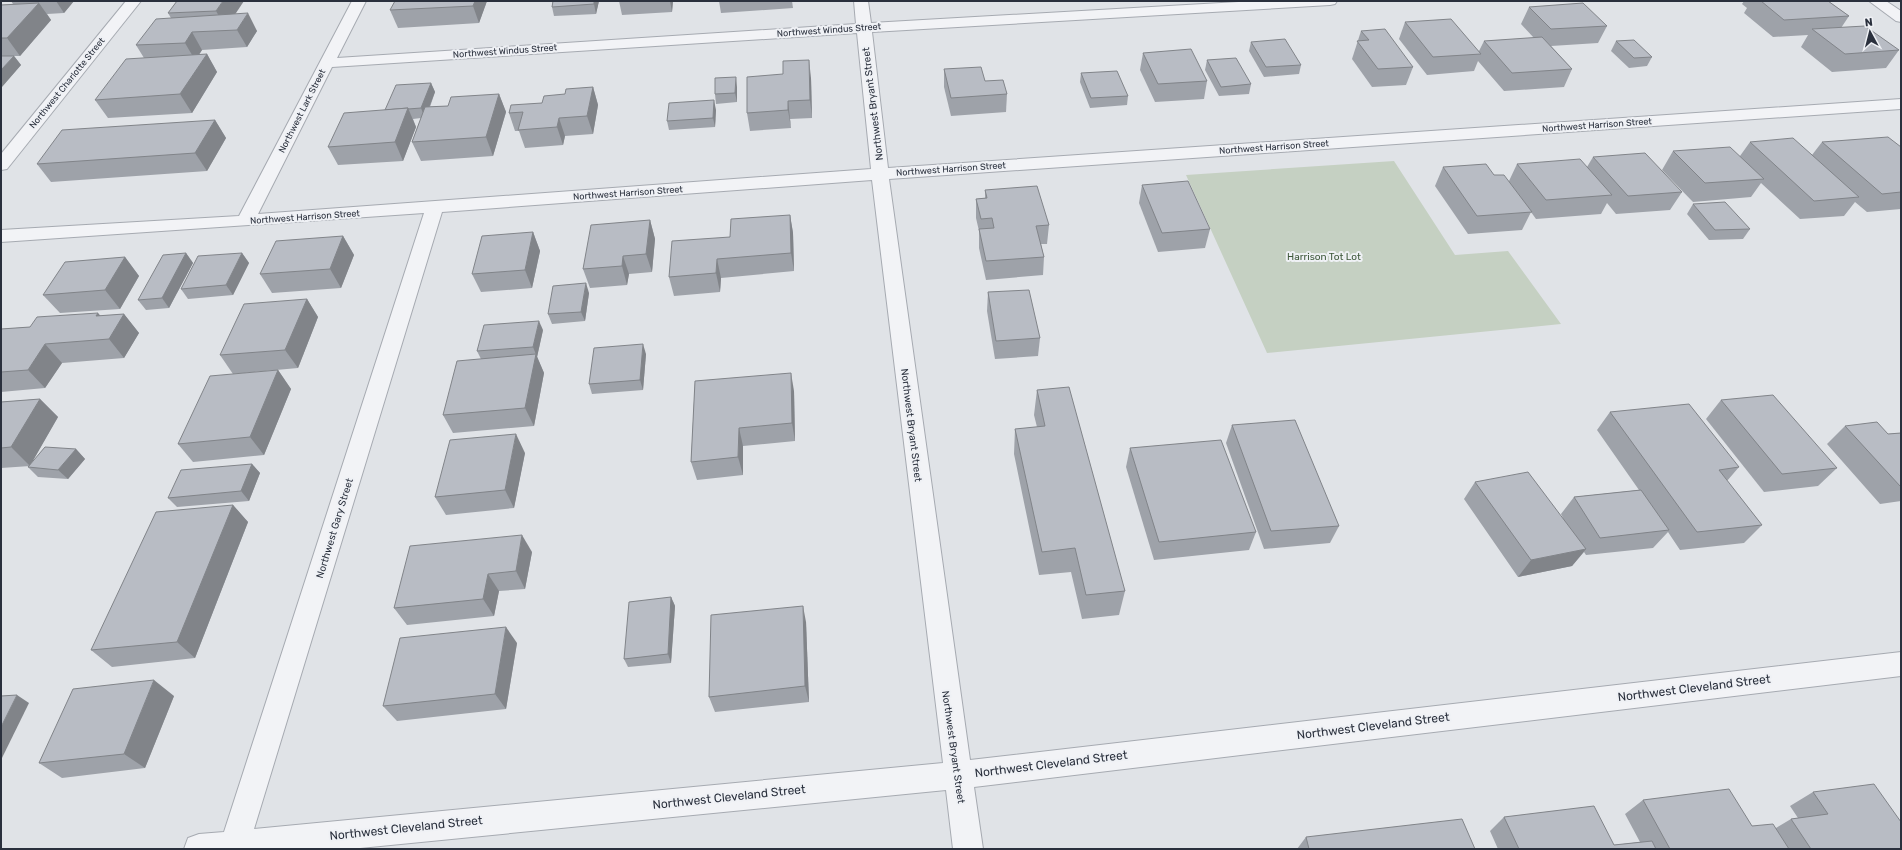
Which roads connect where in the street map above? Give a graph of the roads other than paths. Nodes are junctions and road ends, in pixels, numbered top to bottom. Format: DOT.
graph roads {
  1 [pos="134,1"];
  2 [pos="359,1"];
  3 [pos="861,1"];
  4 [pos="1330,1"];
  5 [pos="1876,1"];
  6 [pos="1901,18"];
  7 [pos="863,28"];
  8 [pos="327,63"];
  9 [pos="1901,104"];
  10 [pos="1,166"];
  11 [pos="880,174"];
  12 [pos="435,208"];
  13 [pos="245,221"];
  14 [pos="3,238"];
  15 [pos="1901,664"];
  16 [pos="958,775"];
  17 [pos="234,847"];
  18 [pos="199,849"];
  19 [pos="968,849"];
  1 -- 10 [label="street, Northwest Charlotte Street"];
  2 -- 8 [label="street, Northwest Lark Street"];
  3 -- 7 [label="street, Northwest Bryant Street"];
  4 -- 7 [label="street, Northwest Windus Street"];
  5 -- 6 [label="street"];
  7 -- 8 [label="street, Northwest Windus Street"];
  7 -- 11 [label="street, Northwest Bryant Street"];
  8 -- 13 [label="street, Northwest Lark Street"];
  9 -- 11 [label="street, Northwest Harrison Street"];
  11 -- 12 [label="street, Northwest Harrison Street"];
  11 -- 16 [label="street, Northwest Bryant Street"];
  12 -- 13 [label="street, Northwest Harrison Street"];
  12 -- 17 [label="street, Northwest Gary Street"];
  13 -- 14 [label="street, Northwest Harrison Street"];
  15 -- 16 [label="street, Northwest Cleveland Street"];
  16 -- 17 [label="street, Northwest Cleveland Street"];
  16 -- 19 [label="street, Northwest Bryant Street"];
  17 -- 18 [label="street, Northwest Cleveland Street"];
}
